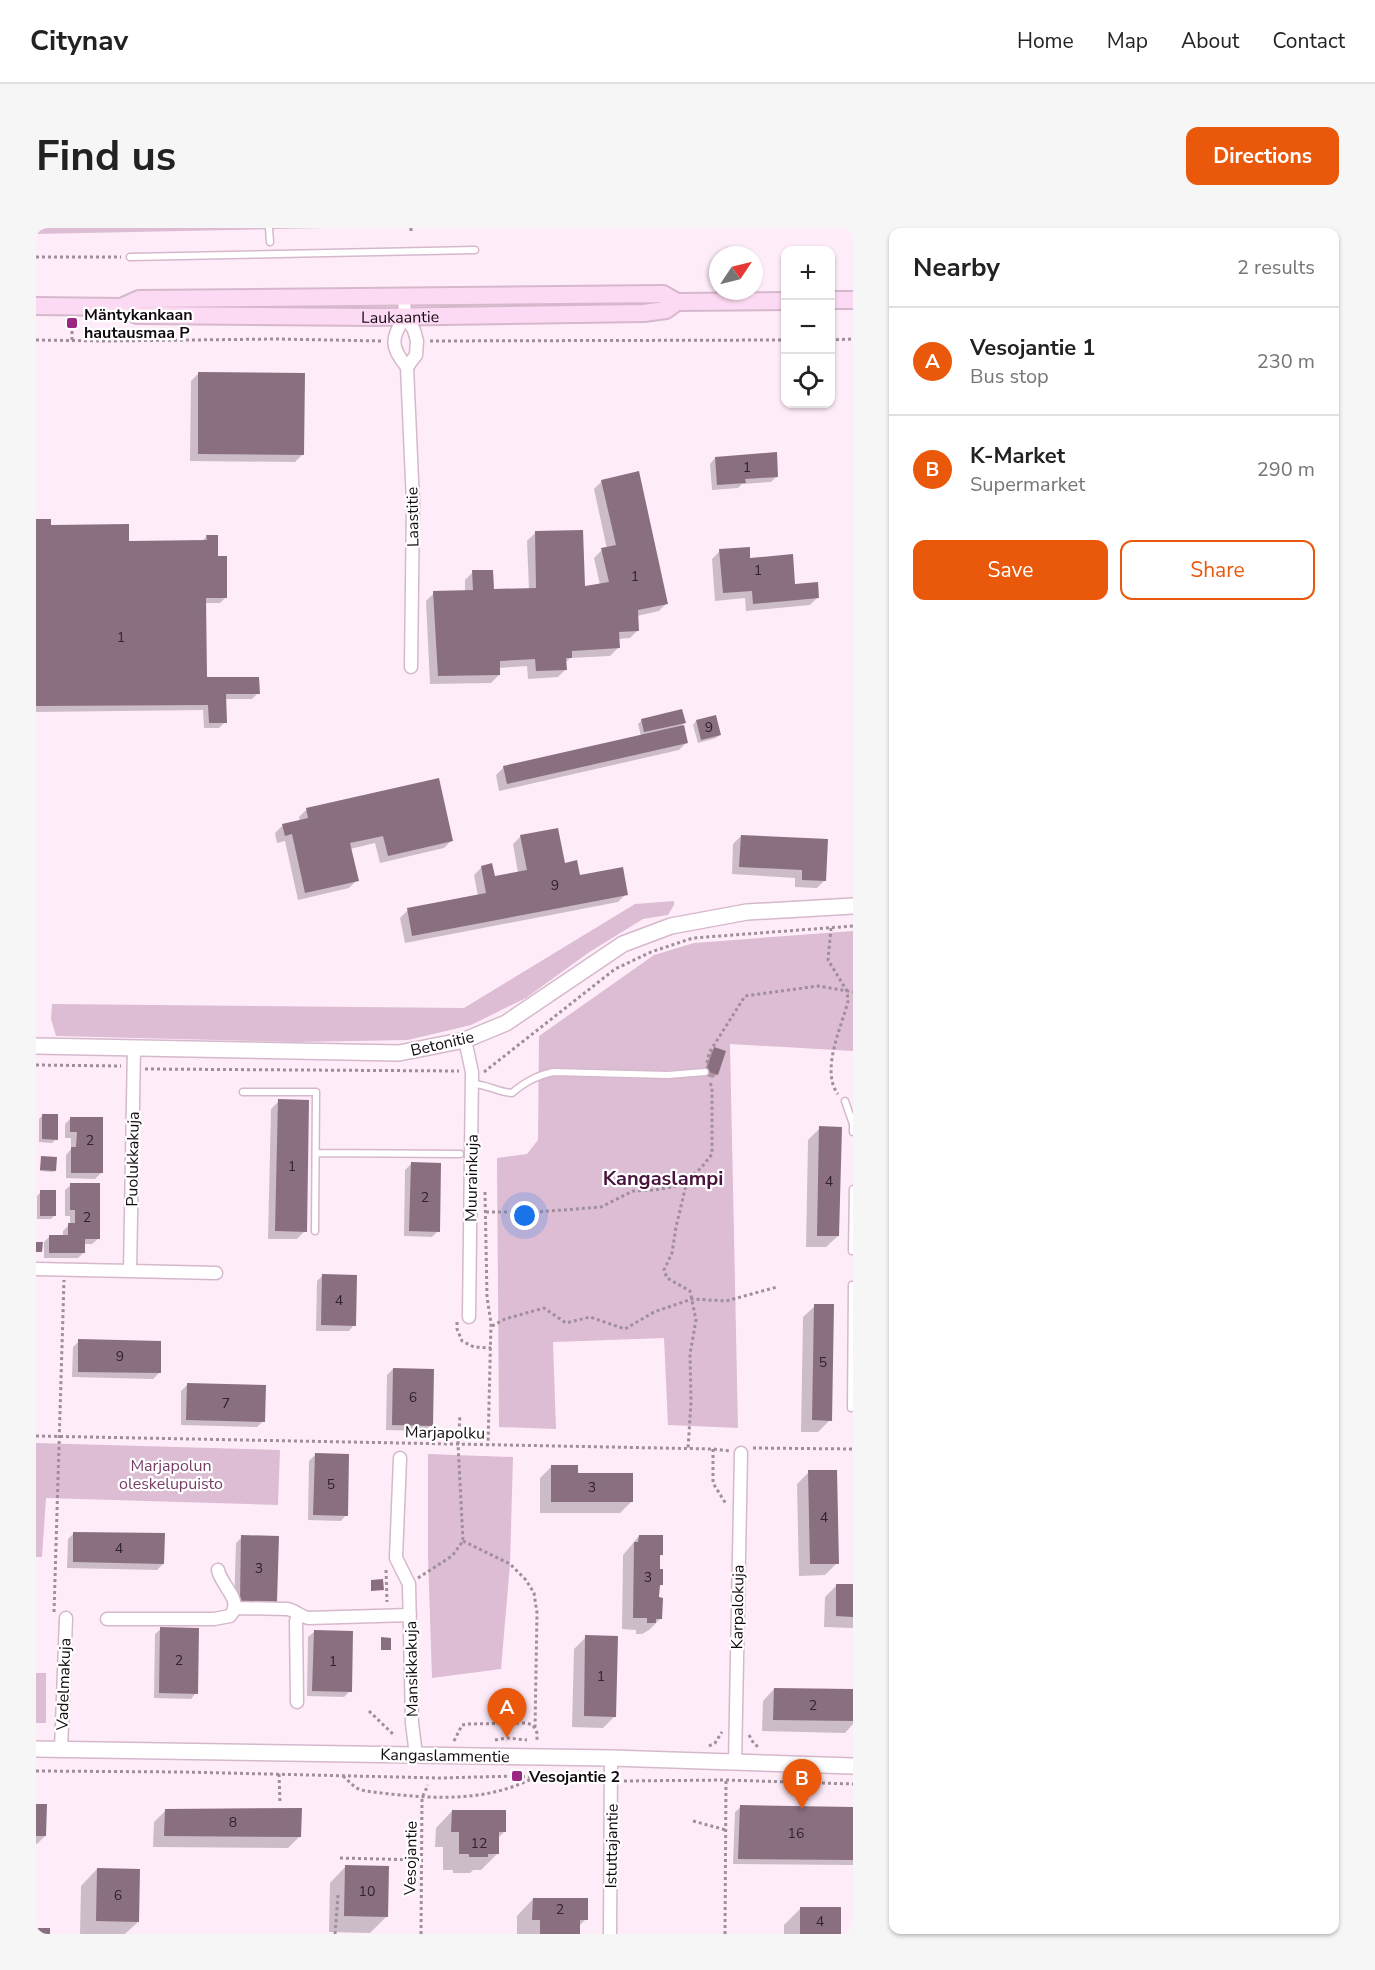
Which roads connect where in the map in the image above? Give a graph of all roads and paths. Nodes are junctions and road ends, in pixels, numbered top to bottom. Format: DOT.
graph roads {
  1 [pos="269,228"];
  2 [pos="411,228"];
  3 [pos="411,234"];
  4 [pos="270,242"];
  5 [pos="475,250"];
  6 [pos="36,257"];
  7 [pos="130,257"];
  8 [pos="404,297"];
  9 [pos="835,300"];
  10 [pos="853,300"];
  11 [pos="781,301"];
  12 [pos="677,302"];
  13 [pos="36,306"];
  14 [pos="121,307"];
  15 [pos="405,316"];
  16 [pos="72,323"];
  17 [pos="853,339"];
  18 [pos="72,340"];
  19 [pos="835,340"];
  20 [pos="407,367"];
  21 [pos="411,667"];
  22 [pos="853,906"];
  23 [pos="853,926"];
  24 [pos="831,928"];
  25 [pos="847,991"];
  26 [pos="853,992"];
  27 [pos="465,1040"];
  28 [pos="36,1046"];
  29 [pos="134,1047"];
  30 [pos="36,1065"];
  31 [pos="133,1069"];
  32 [pos="705,1072"];
  33 [pos="478,1078"];
  34 [pos="243,1092"];
  35 [pos="845,1101"];
  36 [pos="853,1132"];
  37 [pos="316,1153"];
  38 [pos="460,1154"];
  39 [pos="688,1180"];
  40 [pos="485,1189"];
  41 [pos="853,1189"];
  42 [pos="486,1212"];
  43 [pos="315,1231"];
  44 [pos="852,1251"];
  45 [pos="36,1269"];
  46 [pos="65,1270"];
  47 [pos="130,1271"];
  48 [pos="216,1273"];
  49 [pos="852,1285"];
  50 [pos="777,1287"];
  51 [pos="692,1299"];
  52 [pos="469,1317"];
  53 [pos="491,1326"];
  54 [pos="851,1408"];
  55 [pos="460,1416"];
  56 [pos="36,1436"];
  57 [pos="60,1437"];
  58 [pos="458,1444"];
  59 [pos="488,1444"];
  60 [pos="688,1449"];
  61 [pos="713,1449"];
  62 [pos="853,1449"];
  63 [pos="741,1453"];
  64 [pos="400,1458"];
  65 [pos="727,1505"];
  66 [pos="463,1541"];
  67 [pos="386,1566"];
  68 [pos="218,1570"];
  69 [pos="409,1584"];
  70 [pos="235,1608"];
  71 [pos="298,1614"];
  72 [pos="396,1615"];
  73 [pos="410,1615"];
  74 [pos="66,1618"];
  75 [pos="107,1619"];
  76 [pos="297,1702"];
  77 [pos="369,1710"];
  78 [pos="400,1727"];
  79 [pos="535,1729"];
  80 [pos="722,1732"];
  81 [pos="396,1736"];
  82 [pos="454,1741"];
  83 [pos="537,1742"];
  84 [pos="36,1749"];
  85 [pos="61,1750"];
  86 [pos="392,1755"];
  87 [pos="416,1755"];
  88 [pos="611,1758"];
  89 [pos="702,1761"];
  90 [pos="735,1762"];
  91 [pos="853,1766"];
  92 [pos="36,1771"];
  93 [pos="279,1774"];
  94 [pos="342,1775"];
  95 [pos="535,1777"];
  96 [pos="726,1780"];
  97 [pos="611,1781"];
  98 [pos="702,1782"];
  99 [pos="853,1784"];
  100 [pos="428,1785"];
  101 [pos="422,1798"];
  102 [pos="280,1802"];
  103 [pos="693,1821"];
  104 [pos="726,1830"];
  105 [pos="340,1858"];
  106 [pos="422,1860"];
  107 [pos="338,1895"];
  108 [pos="335,1934"];
  109 [pos="421,1934"];
  110 [pos="610,1934"];
  111 [pos="725,1934"];
  1 -- 4 [label="lane"];
  2 -- 3 [label="path"];
  5 -- 7 [label="lane"];
  6 -- 7 [label="path"];
  8 -- 12 [label="main road, Laukaantie"];
  8 -- 14 [label="main road, Laukaantie"];
  8 -- 15 [label="street, Laastitie"];
  9 -- 10 [label="main road"];
  11 -- 12 [label="main road, Laukaantie"];
  12 -- 15 [label="main road, Laukaantie"];
  13 -- 14 [label="main road, Laukaantie"];
  14 -- 15 [label="main road, Laukaantie"];
  15 -- 20 [label="street, Laastitie"];
  15 -- 20 [label="street, Laastitie"];
  16 -- 18 [label="path"];
  17 -- 19 [label="path"];
  20 -- 21 [label="street, Laastitie"];
  22 -- 27 [label="street, Betonitie"];
  23 -- 24 [label="path"];
  24 -- 25 [label="path"];
  24 -- 33 [label="path"];
  25 -- 26 [label="path"];
  25 -- 32 [label="path"];
  25 -- 35 [label="path"];
  27 -- 29 [label="street, Betonitie"];
  27 -- 33 [label="street, Muurainkuja"];
  28 -- 29 [label="street, Betonitie"];
  29 -- 31 [label="street, Puolukkakuja"];
  30 -- 31 [label="path"];
  31 -- 33 [label="path"];
  31 -- 47 [label="street, Puolukkakuja"];
  32 -- 33 [label="lane"];
  32 -- 39 [label="path"];
  33 -- 52 [label="street, Muurainkuja"];
  34 -- 37 [label="lane"];
  35 -- 36 [label="lane"];
  37 -- 38 [label="lane"];
  37 -- 43 [label="lane"];
  39 -- 42 [label="path"];
  39 -- 51 [label="path"];
  40 -- 42 [label="path"];
  41 -- 44 [label="lane"];
  42 -- 53 [label="path"];
  45 -- 46 [label="street"];
  46 -- 47 [label="street"];
  46 -- 57 [label="path"];
  47 -- 48 [label="street"];
  49 -- 54 [label="lane"];
  50 -- 51 [label="path"];
  51 -- 53 [label="path"];
  51 -- 60 [label="path"];
  53 -- 59 [label="path"];
  55 -- 58 [label="path"];
  56 -- 57 [label="path, Marjapolku"];
  57 -- 58 [label="path, Marjapolku"];
  57 -- 74 [label="path"];
  58 -- 59 [label="path, Marjapolku"];
  58 -- 66 [label="path"];
  59 -- 60 [label="path, Marjapolku"];
  60 -- 61 [label="path, Marjapolku"];
  61 -- 63 [label="path, Marjapolku"];
  61 -- 65 [label="path"];
  62 -- 63 [label="path, Marjapolku"];
  63 -- 90 [label="street, Karpalokuja"];
  64 -- 69 [label="street"];
  66 -- 69 [label="path"];
  66 -- 79 [label="path"];
  67 -- 72 [label="path"];
  68 -- 70 [label="street"];
  69 -- 73 [label="street, Mansikkakuja"];
  70 -- 71 [label="street"];
  70 -- 75 [label="street"];
  71 -- 72 [label="street"];
  71 -- 76 [label="street"];
  72 -- 73 [label="street"];
  73 -- 87 [label="street, Mansikkakuja"];
  74 -- 85 [label="street, Vadelmakuja"];
  77 -- 81 [label="path"];
  78 -- 81 [label="path"];
  79 -- 82 [label="path"];
  79 -- 83 [label="path"];
  80 -- 89 [label="path"];
  81 -- 86 [label="path"];
  84 -- 85 [label="street, Kangaslammentie"];
  85 -- 86 [label="street, Kangaslammentie"];
  86 -- 87 [label="street, Kangaslammentie"];
  87 -- 88 [label="street, Kangaslammentie"];
  88 -- 89 [label="street, Kangaslammentie"];
  88 -- 97 [label="street, Istuttajantie"];
  89 -- 90 [label="street, Kangaslammentie"];
  89 -- 98 [label="path"];
  90 -- 91 [label="street, Kangaslammentie"];
  92 -- 93 [label="path"];
  93 -- 94 [label="path"];
  93 -- 102 [label="path"];
  94 -- 95 [label="path"];
  94 -- 101 [label="path"];
  95 -- 97 [label="path"];
  95 -- 101 [label="path"];
  96 -- 98 [label="path"];
  96 -- 99 [label="path"];
  96 -- 104 [label="path"];
  97 -- 98 [label="path"];
  97 -- 110 [label="street, Istuttajantie"];
  100 -- 101 [label="path, Vesojantie"];
  101 -- 106 [label="path, Vesojantie"];
  103 -- 104 [label="path"];
  104 -- 111 [label="path"];
  105 -- 106 [label="path"];
  106 -- 109 [label="path, Vesojantie"];
  107 -- 108 [label="path"];
}
